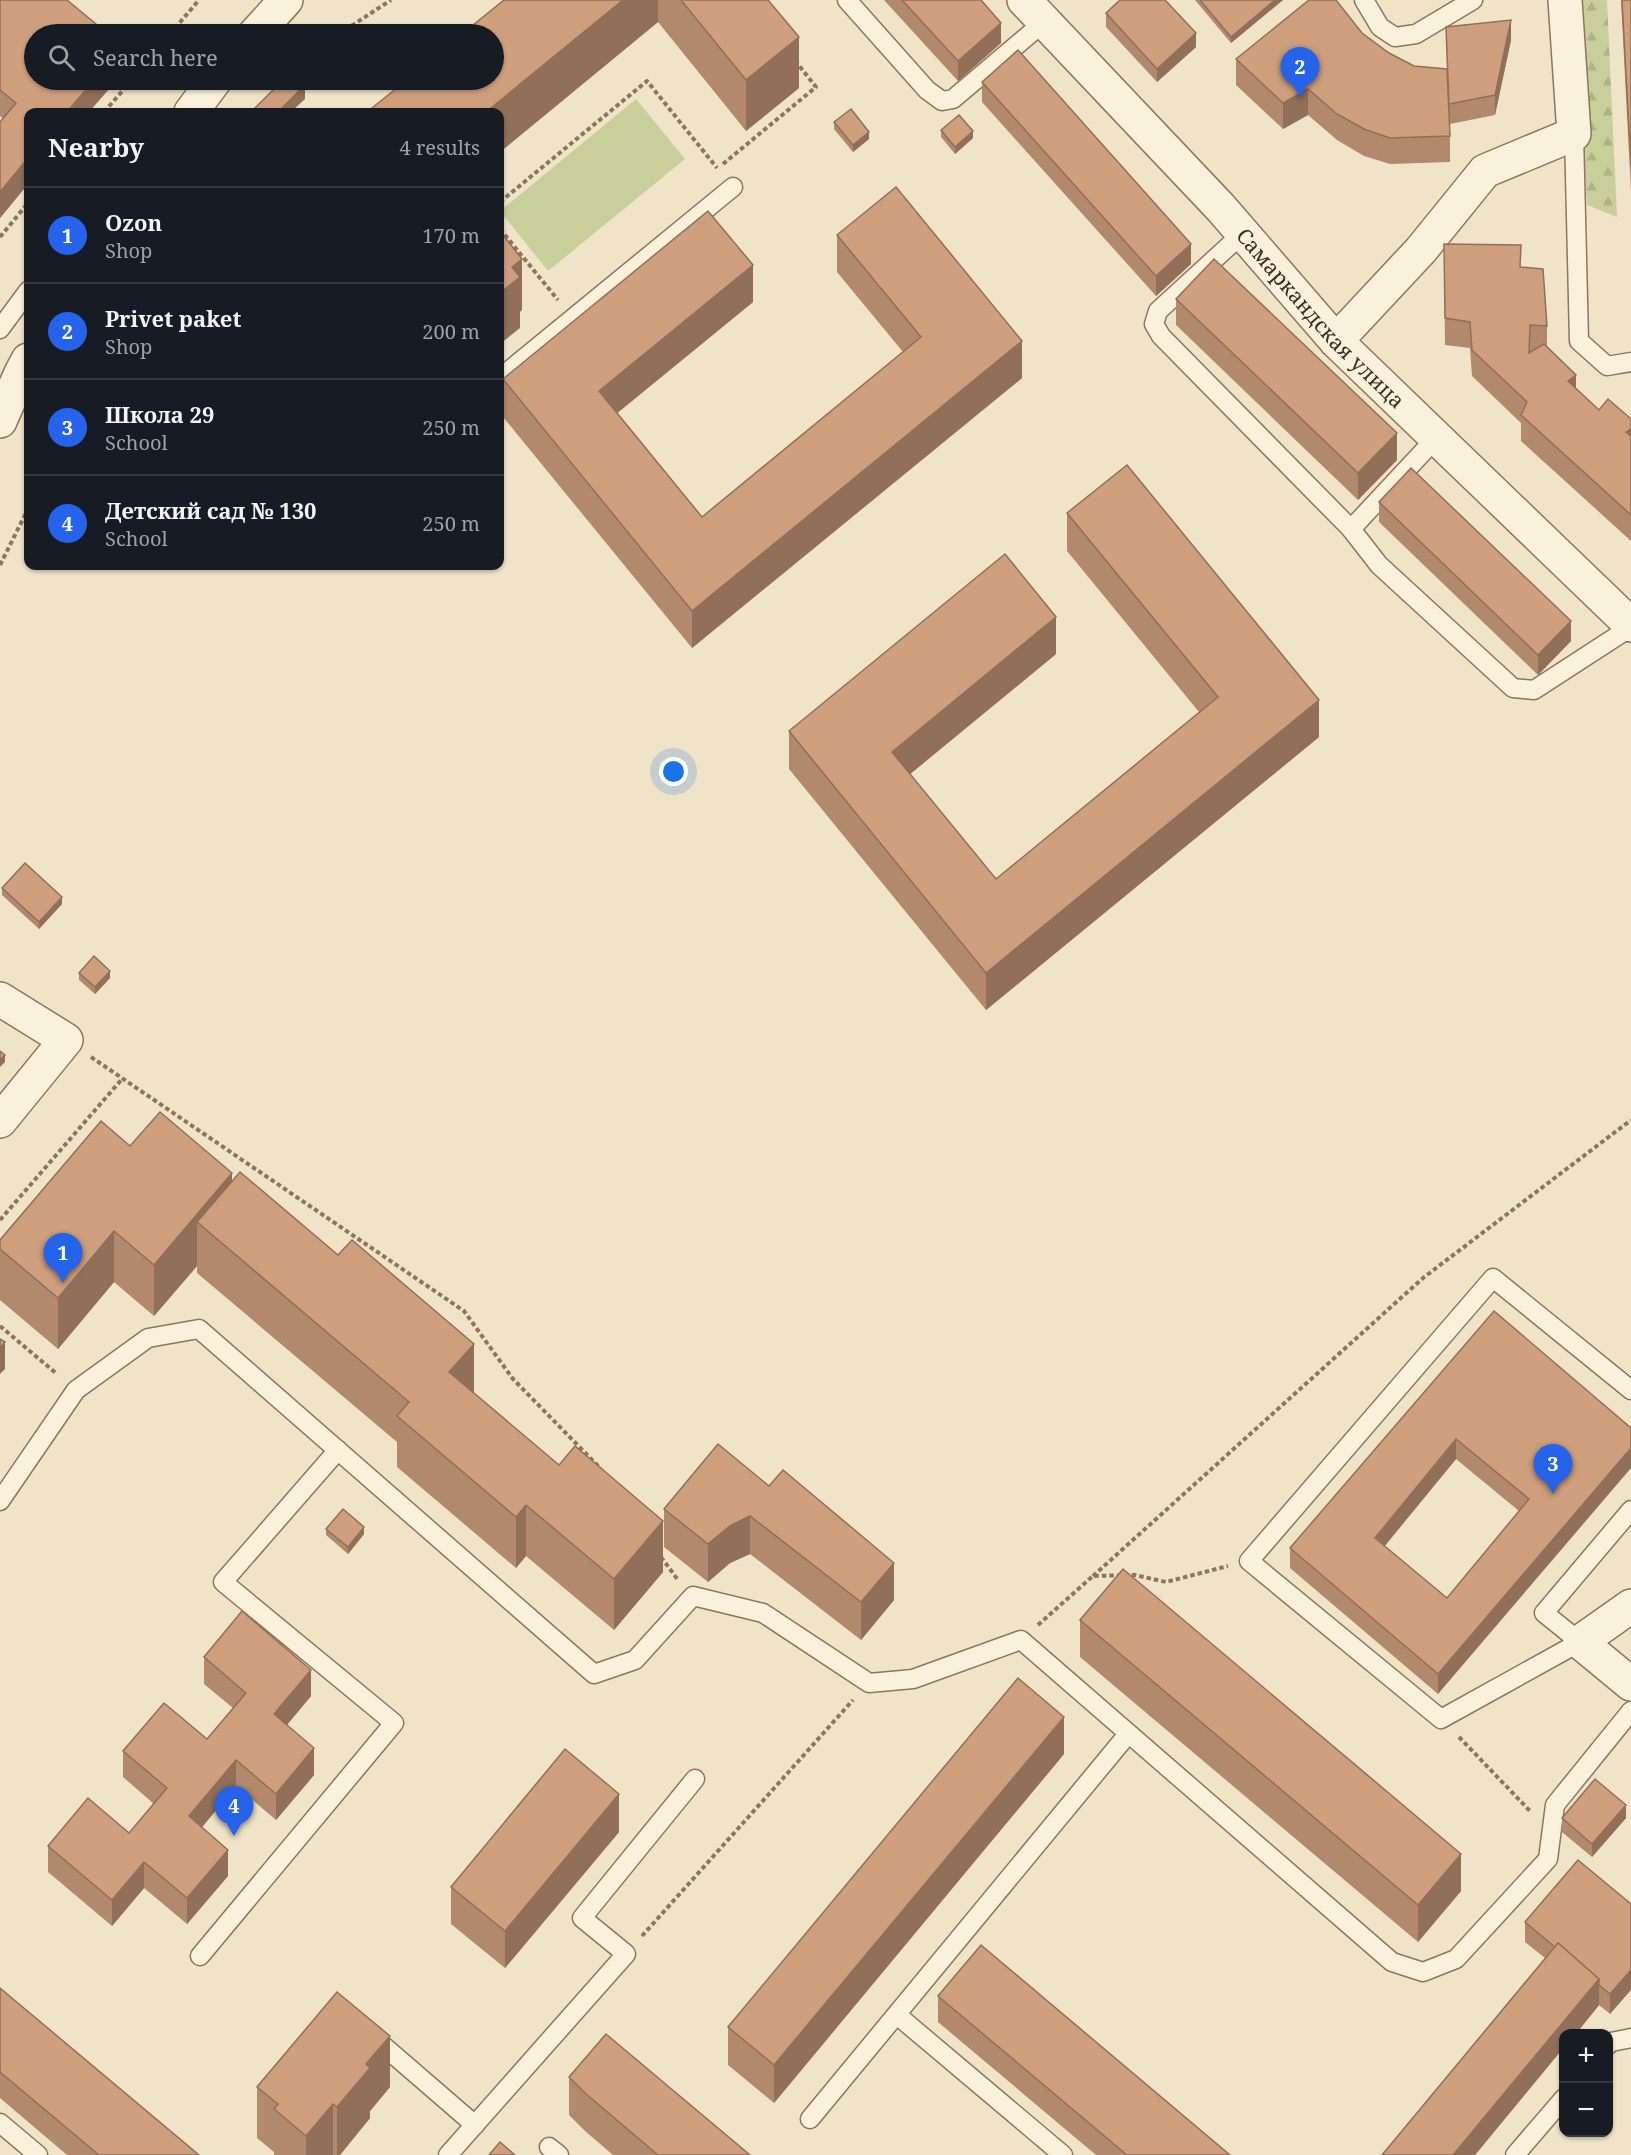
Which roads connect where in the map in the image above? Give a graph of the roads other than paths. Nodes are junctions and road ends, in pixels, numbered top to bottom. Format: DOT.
graph roads {
  1 [pos="286,0"];
  2 [pos="847,0"];
  3 [pos="1364,0"];
  4 [pos="1473,0"];
  5 [pos="1565,0"];
  6 [pos="1034,11"];
  7 [pos="264,24"];
  8 [pos="208,90"];
  9 [pos="194,108"];
  10 [pos="1574,135"];
  11 [pos="733,187"];
  12 [pos="1243,233"];
  13 [pos="24,296"];
  14 [pos="0,329"];
  15 [pos="1336,340"];
  16 [pos="1631,362"];
  17 [pos="24,368"];
  18 [pos="504,375"];
  19 [pos="0,421"];
  20 [pos="1437,437"];
  21 [pos="1351,529"];
  22 [pos="1631,626"];
  23 [pos="0,999"];
  24 [pos="0,1121"];
  25 [pos="1631,1390"];
  26 [pos="338,1450"];
  27 [pos="0,1501"];
  28 [pos="1631,1510"];
  29 [pos="1631,1606"];
  30 [pos="1581,1642"];
  31 [pos="1631,1684"];
  32 [pos="1631,1711"];
  33 [pos="1128,1734"];
  34 [pos="695,1779"];
  35 [pos="200,1956"];
  36 [pos="897,2014"];
  37 [pos="357,2023"];
  38 [pos="1631,2038"];
  39 [pos="1613,2042"];
  40 [pos="1559,2103"];
  41 [pos="810,2119"];
  42 [pos="0,2123"];
  43 [pos="475,2125"];
  44 [pos="39,2155"];
  45 [pos="448,2155"];
  46 [pos="1063,2155"];
  47 [pos="1515,2155"];
  1 -- 7 [label="street"];
  2 -- 6 [label="lane"];
  3 -- 4 [label="lane"];
  5 -- 10 [label="street"];
  6 -- 12 [label="street, Самаркандская улица"];
  8 -- 9 [label="street"];
  10 -- 15 [label="street"];
  10 -- 16 [label="lane"];
  11 -- 18 [label="lane"];
  12 -- 15 [label="street, Самаркандская улица"];
  12 -- 21 [label="lane"];
  13 -- 14 [label="lane"];
  15 -- 20 [label="street, Самаркандская улица"];
  17 -- 19 [label="street"];
  20 -- 21 [label="lane"];
  20 -- 22 [label="street, Самаркандская улица"];
  21 -- 22 [label="lane"];
  23 -- 24 [label="street"];
  25 -- 30 [label="lane"];
  26 -- 27 [label="lane"];
  26 -- 33 [label="lane"];
  26 -- 35 [label="lane"];
  28 -- 30 [label="lane"];
  29 -- 30 [label="street"];
  30 -- 31 [label="street"];
  32 -- 33 [label="lane"];
  33 -- 36 [label="lane"];
  34 -- 43 [label="lane"];
  36 -- 41 [label="lane"];
  36 -- 46 [label="lane"];
  37 -- 43 [label="lane"];
  38 -- 39 [label="lane"];
  40 -- 47 [label="lane"];
  42 -- 44 [label="lane"];
  43 -- 45 [label="lane"];
}
